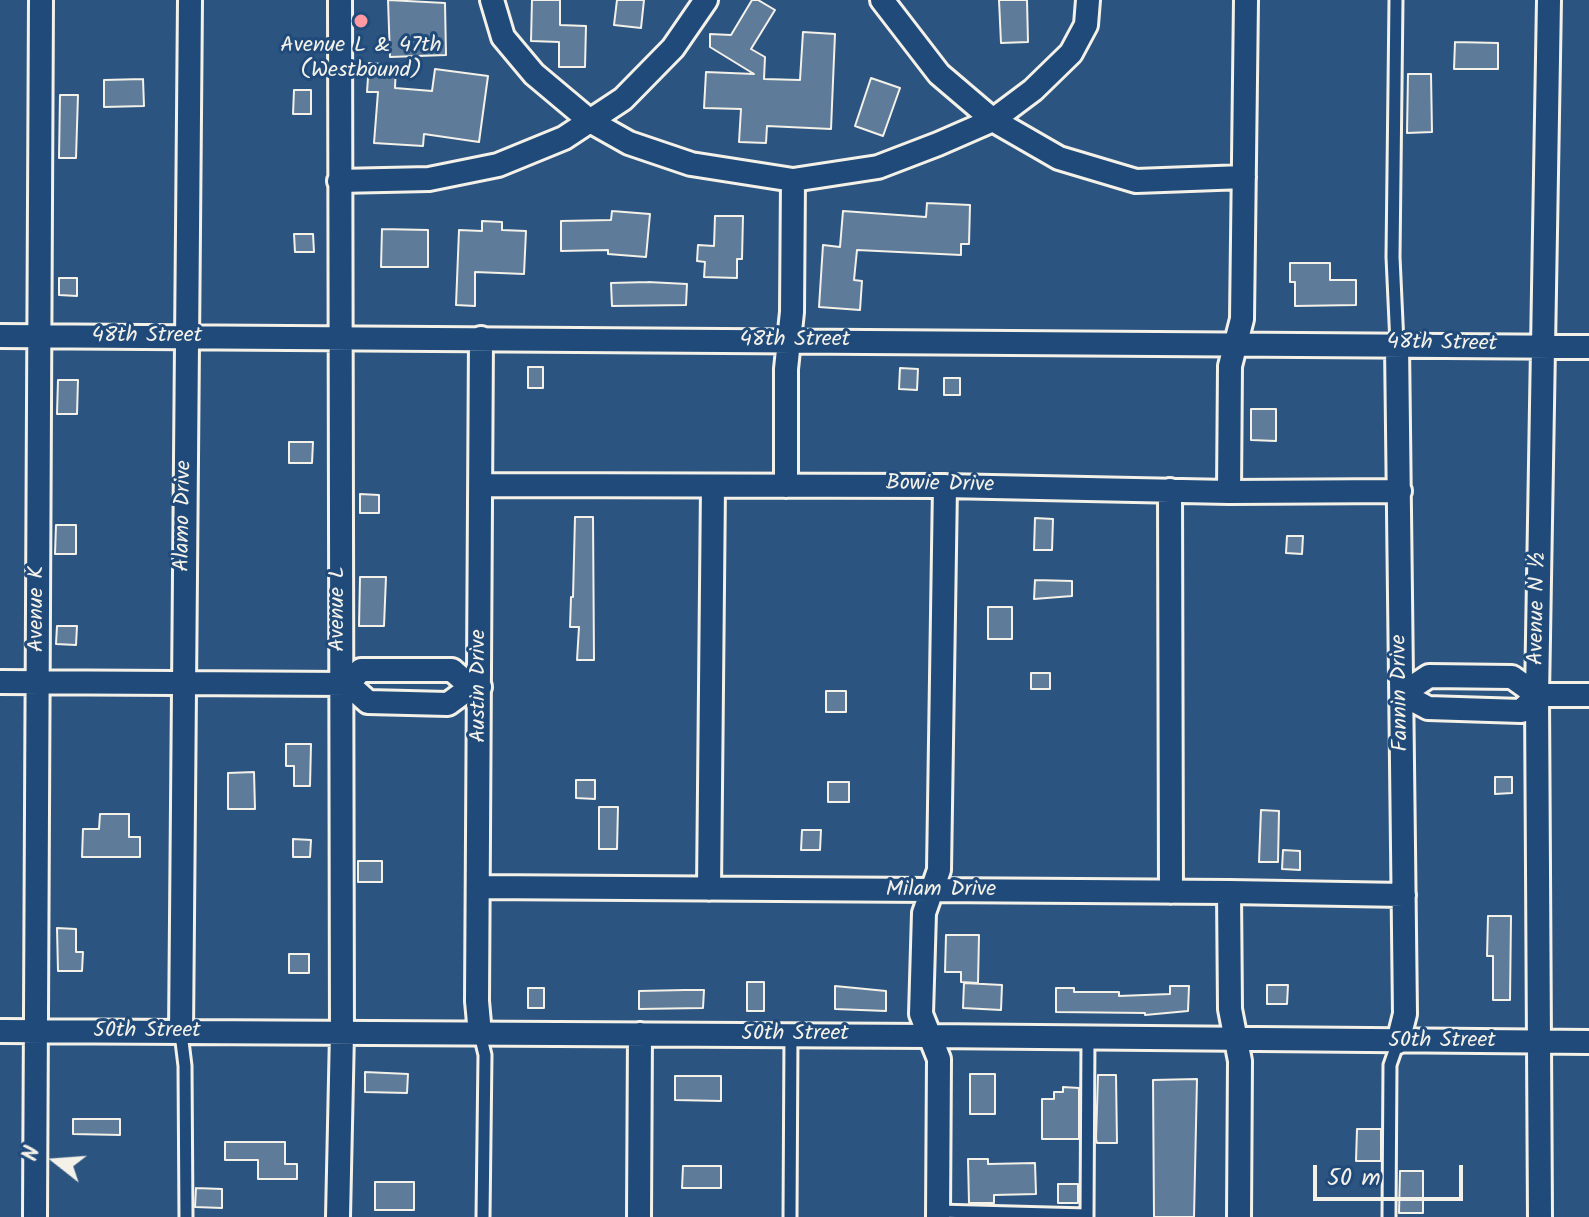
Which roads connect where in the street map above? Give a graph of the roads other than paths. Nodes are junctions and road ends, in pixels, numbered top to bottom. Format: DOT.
graph roads {
  1 [pos="41,0"];
  2 [pos="190,0"];
  3 [pos="340,0"];
  4 [pos="492,0"];
  5 [pos="706,0"];
  6 [pos="882,0"];
  7 [pos="1088,0"];
  8 [pos="1246,0"];
  9 [pos="1396,0"];
  10 [pos="1549,0"];
  11 [pos="993,120"];
  12 [pos="590,121"];
  13 [pos="1244,177"];
  14 [pos="793,180"];
  15 [pos="339,181"];
  16 [pos="0,336"];
  17 [pos="40,336"];
  18 [pos="187,337"];
  19 [pos="339,338"];
  20 [pos="481,338"];
  21 [pos="788,341"];
  22 [pos="1236,344"];
  23 [pos="1397,344"];
  24 [pos="1543,347"];
  25 [pos="1589,347"];
  26 [pos="481,485"];
  27 [pos="713,486"];
  28 [pos="786,486"];
  29 [pos="945,486"];
  30 [pos="1170,490"];
  31 [pos="1400,491"];
  32 [pos="1229,492"];
  33 [pos="0,682"];
  34 [pos="38,682"];
  35 [pos="184,683"];
  36 [pos="344,684"];
  37 [pos="476,687"];
  38 [pos="1402,694"];
  39 [pos="1537,695"];
  40 [pos="1589,695"];
  41 [pos="479,887"];
  42 [pos="709,889"];
  43 [pos="931,891"];
  44 [pos="1171,892"];
  45 [pos="1229,892"];
  46 [pos="1404,895"];
  47 [pos="0,1031"];
  48 [pos="36,1032"];
  49 [pos="181,1033"];
  50 [pos="342,1033"];
  51 [pos="480,1034"];
  52 [pos="640,1034"];
  53 [pos="791,1036"];
  54 [pos="929,1036"];
  55 [pos="1088,1037"];
  56 [pos="1236,1039"];
  57 [pos="1398,1042"];
  58 [pos="1541,1042"];
  59 [pos="1589,1042"];
  60 [pos="938,1214"];
  61 [pos="1087,1216"];
  62 [pos="35,1217"];
  63 [pos="186,1217"];
  64 [pos="338,1217"];
  65 [pos="483,1217"];
  66 [pos="639,1217"];
  67 [pos="790,1217"];
  68 [pos="1239,1217"];
  69 [pos="1389,1217"];
  70 [pos="1540,1217"];
  1 -- 17 [label="street, Avenue K"];
  2 -- 18 [label="street, Alamo Drive"];
  3 -- 15 [label="street, Avenue L"];
  4 -- 12 [label="street"];
  5 -- 12 [label="street"];
  6 -- 11 [label="street"];
  7 -- 11 [label="street"];
  8 -- 13 [label="street"];
  9 -- 23 [label="lane"];
  10 -- 24 [label="street, Avenue N ½"];
  11 -- 13 [label="street"];
  11 -- 14 [label="street"];
  12 -- 14 [label="street"];
  12 -- 15 [label="street"];
  13 -- 22 [label="street"];
  14 -- 21 [label="street"];
  15 -- 19 [label="street, Avenue L"];
  16 -- 17 [label="street, 48th Street"];
  17 -- 18 [label="street, 48th Street"];
  17 -- 34 [label="street, Avenue K"];
  18 -- 19 [label="street, 48th Street"];
  18 -- 35 [label="street, Alamo Drive"];
  19 -- 20 [label="street, 48th Street"];
  19 -- 36 [label="street, Avenue L"];
  20 -- 21 [label="street, 48th Street"];
  20 -- 26 [label="street, Austin Drive"];
  21 -- 22 [label="street, 48th Street"];
  21 -- 28 [label="street"];
  22 -- 23 [label="street, 48th Street"];
  22 -- 32 [label="street"];
  23 -- 24 [label="street, 48th Street"];
  23 -- 31 [label="street, Fannin Drive"];
  24 -- 25 [label="street, 48th Street"];
  24 -- 39 [label="street, Avenue N ½"];
  26 -- 27 [label="street, Bowie Drive"];
  26 -- 37 [label="street, Austin Drive"];
  27 -- 28 [label="street, Bowie Drive"];
  27 -- 42 [label="street"];
  28 -- 29 [label="street, Bowie Drive"];
  29 -- 30 [label="street, Bowie Drive"];
  29 -- 43 [label="street"];
  30 -- 32 [label="street, Bowie Drive"];
  30 -- 44 [label="street"];
  31 -- 32 [label="street, Bowie Drive"];
  31 -- 38 [label="street, Fannin Drive"];
  33 -- 34 [label="street"];
  34 -- 35 [label="street"];
  34 -- 48 [label="street, Avenue K"];
  35 -- 36 [label="street"];
  35 -- 49 [label="street, Alamo Drive"];
  36 -- 37 [label="street"];
  36 -- 37 [label="street"];
  36 -- 50 [label="street, Avenue L"];
  37 -- 41 [label="street, Austin Drive"];
  38 -- 39 [label="street"];
  38 -- 39 [label="street"];
  38 -- 46 [label="street, Fannin Drive"];
  39 -- 40 [label="street"];
  39 -- 58 [label="street, Avenue N ½"];
  41 -- 42 [label="street, Milam Drive"];
  41 -- 51 [label="street, Austin Drive"];
  42 -- 43 [label="street, Milam Drive"];
  43 -- 44 [label="street, Milam Drive"];
  43 -- 54 [label="street"];
  44 -- 45 [label="street, Milam Drive"];
  45 -- 46 [label="street, Milam Drive"];
  45 -- 56 [label="street"];
  46 -- 57 [label="street, Fannin Drive"];
  47 -- 48 [label="street, 50th Street"];
  48 -- 49 [label="street, 50th Street"];
  48 -- 62 [label="street, Avenue K"];
  49 -- 50 [label="street, 50th Street"];
  49 -- 63 [label="lane"];
  50 -- 51 [label="street, 50th Street"];
  50 -- 64 [label="street, Avenue L"];
  51 -- 52 [label="street, 50th Street"];
  51 -- 65 [label="lane"];
  52 -- 53 [label="street, 50th Street"];
  52 -- 66 [label="street"];
  53 -- 54 [label="street, 50th Street"];
  53 -- 67 [label="lane"];
  54 -- 55 [label="street, 50th Street"];
  54 -- 60 [label="street"];
  55 -- 56 [label="street, 50th Street"];
  55 -- 61 [label="lane"];
  56 -- 57 [label="street, 50th Street"];
  56 -- 68 [label="street"];
  57 -- 58 [label="street, 50th Street"];
  57 -- 69 [label="lane"];
  58 -- 59 [label="street, 50th Street"];
  58 -- 70 [label="street, Avenue N ½"];
  60 -- 61 [label="lane"];
}
